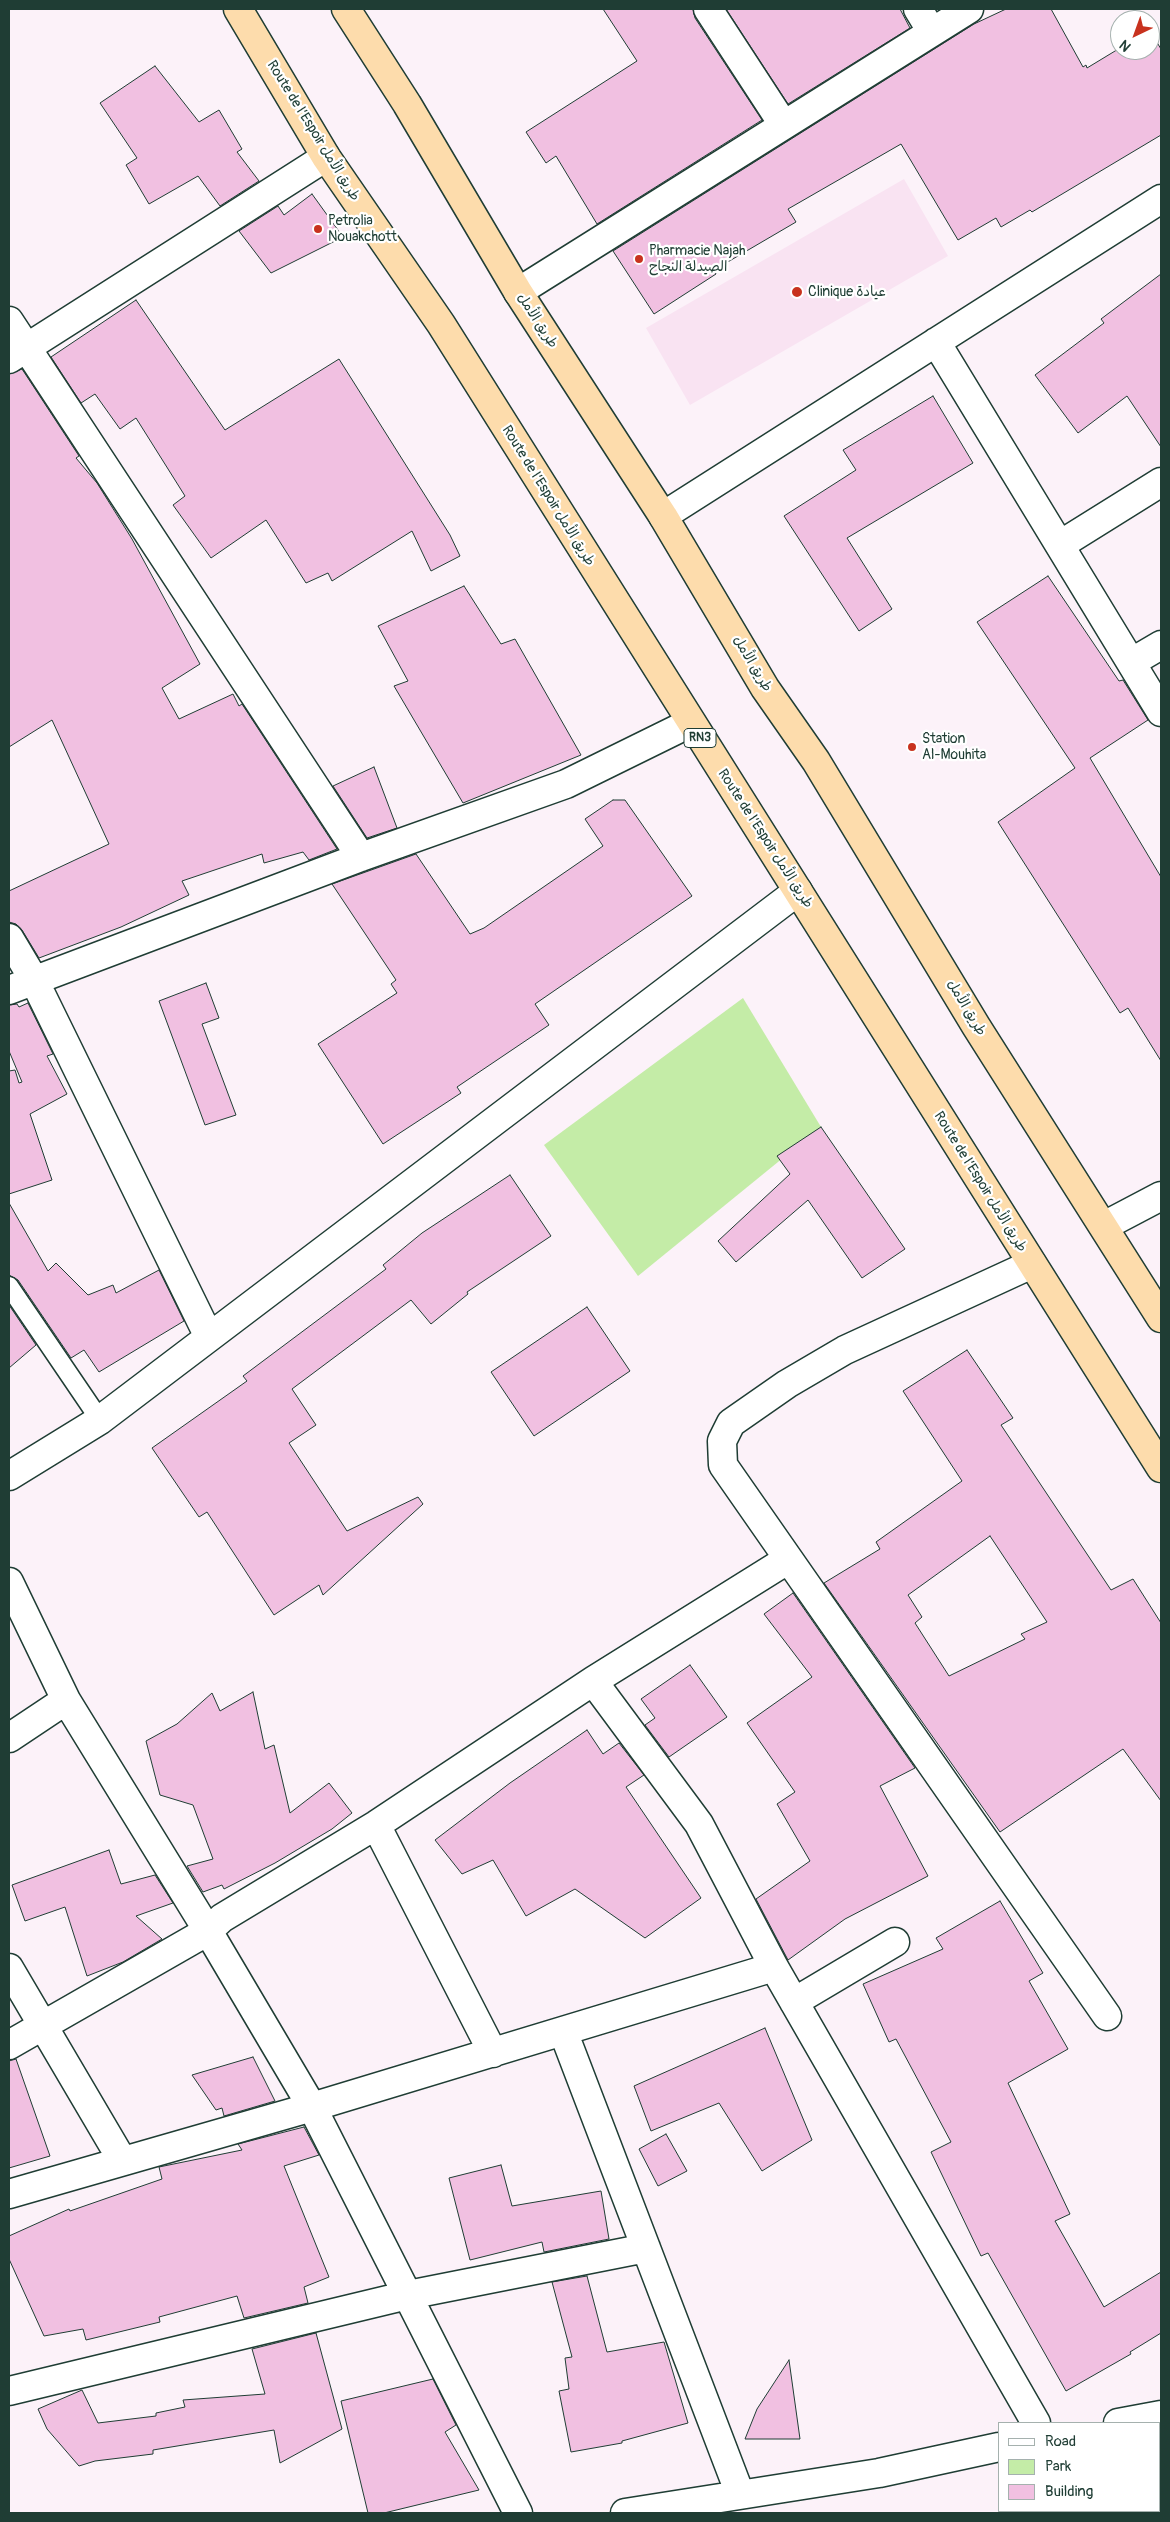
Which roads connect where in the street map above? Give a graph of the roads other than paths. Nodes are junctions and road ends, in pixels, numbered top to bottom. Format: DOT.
graph roads {
  1 [pos="238,9"];
  2 [pos="346,9"];
  3 [pos="708,9"];
  4 [pos="918,9"];
  5 [pos="969,9"];
  6 [pos="932,32"];
  7 [pos="783,124"];
  8 [pos="326,156"];
  9 [pos="1161,200"];
  10 [pos="518,292"];
  11 [pos="9,321"];
  12 [pos="936,342"];
  13 [pos="17,354"];
  14 [pos="1161,482"];
  15 [pos="663,516"];
  16 [pos="1060,544"];
  17 [pos="1161,645"];
  18 [pos="1132,662"];
  19 [pos="1161,712"];
  20 [pos="690,723"];
  21 [pos="361,858"];
  22 [pos="798,891"];
  23 [pos="9,938"];
  24 [pos="34,980"];
  25 [pos="9,990"];
  26 [pos="1161,1196"];
  27 [pos="1104,1226"];
  28 [pos="1032,1264"];
  29 [pos="9,1286"];
  30 [pos="1161,1318"];
  31 [pos="209,1337"];
  32 [pos="100,1420"];
  33 [pos="1161,1468"];
  34 [pos="9,1476"];
  35 [pos="787,1560"];
  36 [pos="9,1582"];
  37 [pos="593,1681"];
  38 [pos="66,1700"];
  39 [pos="9,1738"];
  40 [pos="376,1825"];
  41 [pos="208,1931"];
  42 [pos="895,1942"];
  43 [pos="774,1967"];
  44 [pos="9,1968"];
  45 [pos="794,2002"];
  46 [pos="1107,2016"];
  47 [pos="43,2025"];
  48 [pos="563,2031"];
  49 [pos="9,2045"];
  50 [pos="493,2053"];
  51 [pos="312,2107"];
  52 [pos="122,2160"];
  53 [pos="9,2194"];
  54 [pos="646,2248"];
  55 [pos="408,2295"];
  56 [pos="9,2391"];
  57 [pos="1161,2415"];
  58 [pos="1035,2422"];
  59 [pos="1123,2422"];
  60 [pos="998,2447"];
  61 [pos="740,2494"];
  62 [pos="518,2513"];
  63 [pos="625,2513"];
  1 -- 8 [label="highway, Route de l’Espoir طريق الأمل / RN3"];
  2 -- 10 [label="highway, طريق الأمل"];
  3 -- 7 [label="street"];
  4 -- 6 [label="street"];
  5 -- 6 [label="street"];
  6 -- 7 [label="street"];
  7 -- 10 [label="street"];
  8 -- 13 [label="street"];
  8 -- 20 [label="highway, Route de l’Espoir طريق الأمل / RN3"];
  9 -- 12 [label="street"];
  10 -- 15 [label="highway, طريق الأمل"];
  11 -- 13 [label="street"];
  12 -- 15 [label="street"];
  12 -- 16 [label="street"];
  13 -- 21 [label="street"];
  14 -- 16 [label="street"];
  15 -- 27 [label="highway, طريق الأمل"];
  16 -- 18 [label="street"];
  17 -- 18 [label="street"];
  18 -- 19 [label="street"];
  20 -- 21 [label="street"];
  20 -- 22 [label="highway, Route de l’Espoir طريق الأمل / RN3"];
  21 -- 24 [label="street"];
  22 -- 28 [label="highway, Route de l’Espoir طريق الأمل / RN3"];
  22 -- 31 [label="street"];
  23 -- 24 [label="street"];
  24 -- 25 [label="street"];
  24 -- 31 [label="street"];
  26 -- 27 [label="street"];
  27 -- 30 [label="highway, طريق الأمل"];
  28 -- 33 [label="highway, Route de l’Espoir طريق الأمل / RN3"];
  28 -- 35 [label="street"];
  29 -- 32 [label="lane"];
  31 -- 32 [label="street"];
  32 -- 34 [label="street"];
  35 -- 37 [label="street"];
  35 -- 46 [label="street"];
  36 -- 38 [label="street"];
  37 -- 40 [label="street"];
  37 -- 43 [label="street"];
  38 -- 39 [label="street"];
  38 -- 41 [label="street"];
  40 -- 41 [label="street"];
  40 -- 50 [label="street"];
  41 -- 47 [label="street"];
  41 -- 51 [label="street"];
  42 -- 45 [label="street"];
  43 -- 45 [label="street"];
  43 -- 48 [label="street"];
  44 -- 47 [label="street"];
  45 -- 58 [label="street"];
  47 -- 49 [label="street"];
  47 -- 52 [label="street"];
  48 -- 50 [label="street"];
  48 -- 54 [label="street"];
  50 -- 51 [label="street"];
  51 -- 52 [label="street"];
  51 -- 55 [label="street"];
  52 -- 53 [label="street"];
  54 -- 55 [label="street"];
  54 -- 61 [label="street"];
  55 -- 56 [label="street"];
  55 -- 62 [label="street"];
  57 -- 59 [label="street"];
  60 -- 61 [label="street"];
  61 -- 63 [label="street"];
}
